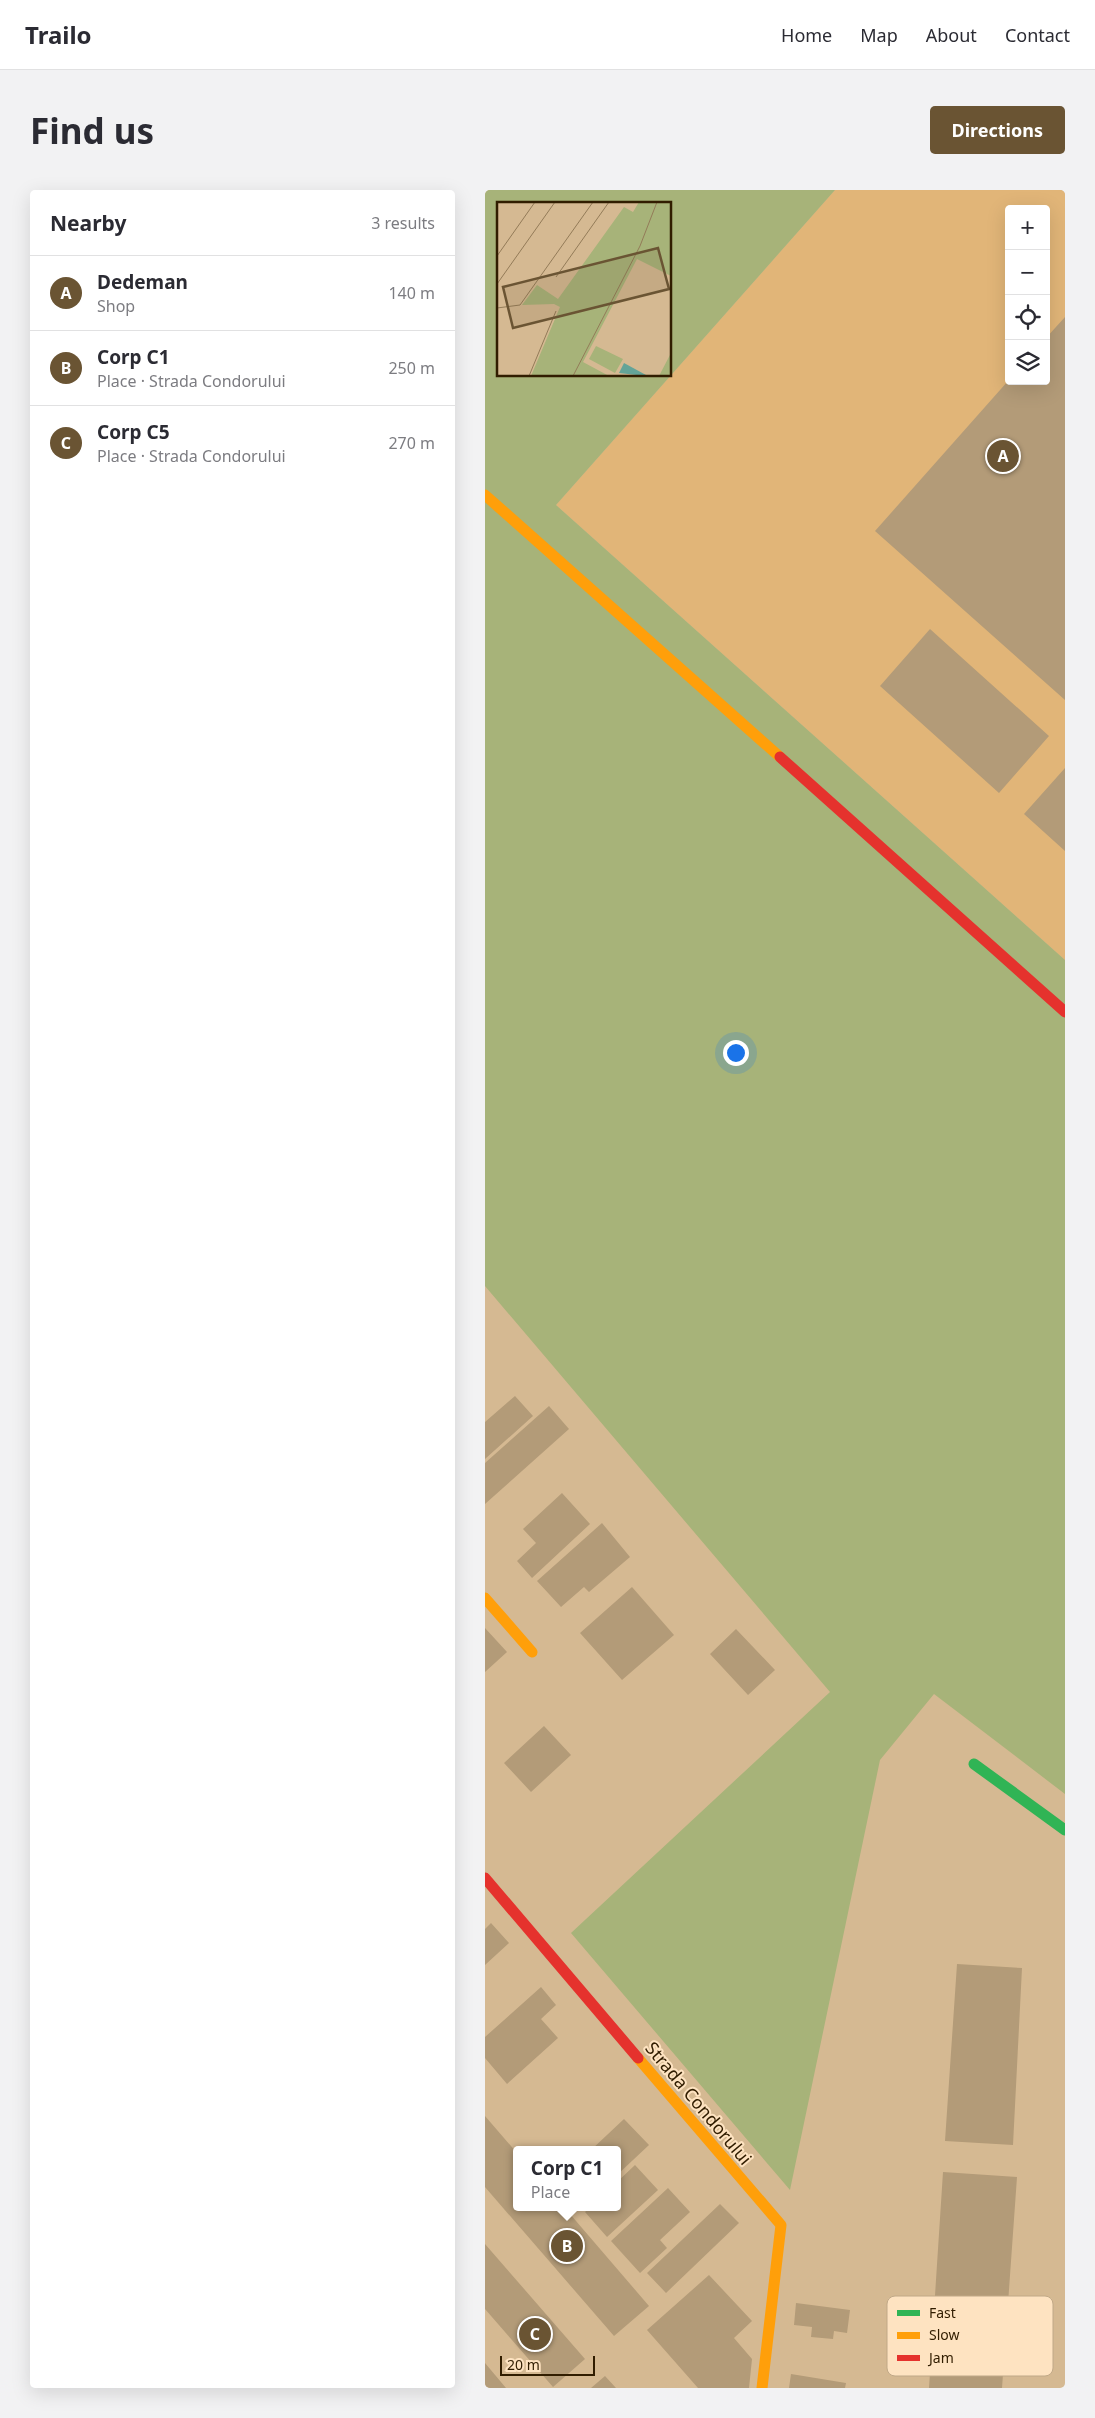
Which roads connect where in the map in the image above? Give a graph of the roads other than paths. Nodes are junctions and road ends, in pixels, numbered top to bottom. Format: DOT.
graph roads {
  1 [pos="485,495"];
  2 [pos="1065,1012"];
  3 [pos="485,1598"];
  4 [pos="532,1652"];
  5 [pos="974,1764"];
  6 [pos="1065,1830"];
  7 [pos="485,1878"];
  8 [pos="762,2388"];
  1 -- 2 [label="street"];
  3 -- 4 [label="street"];
  5 -- 6 [label="street"];
  7 -- 8 [label="street, Strada Condorului"];
}
